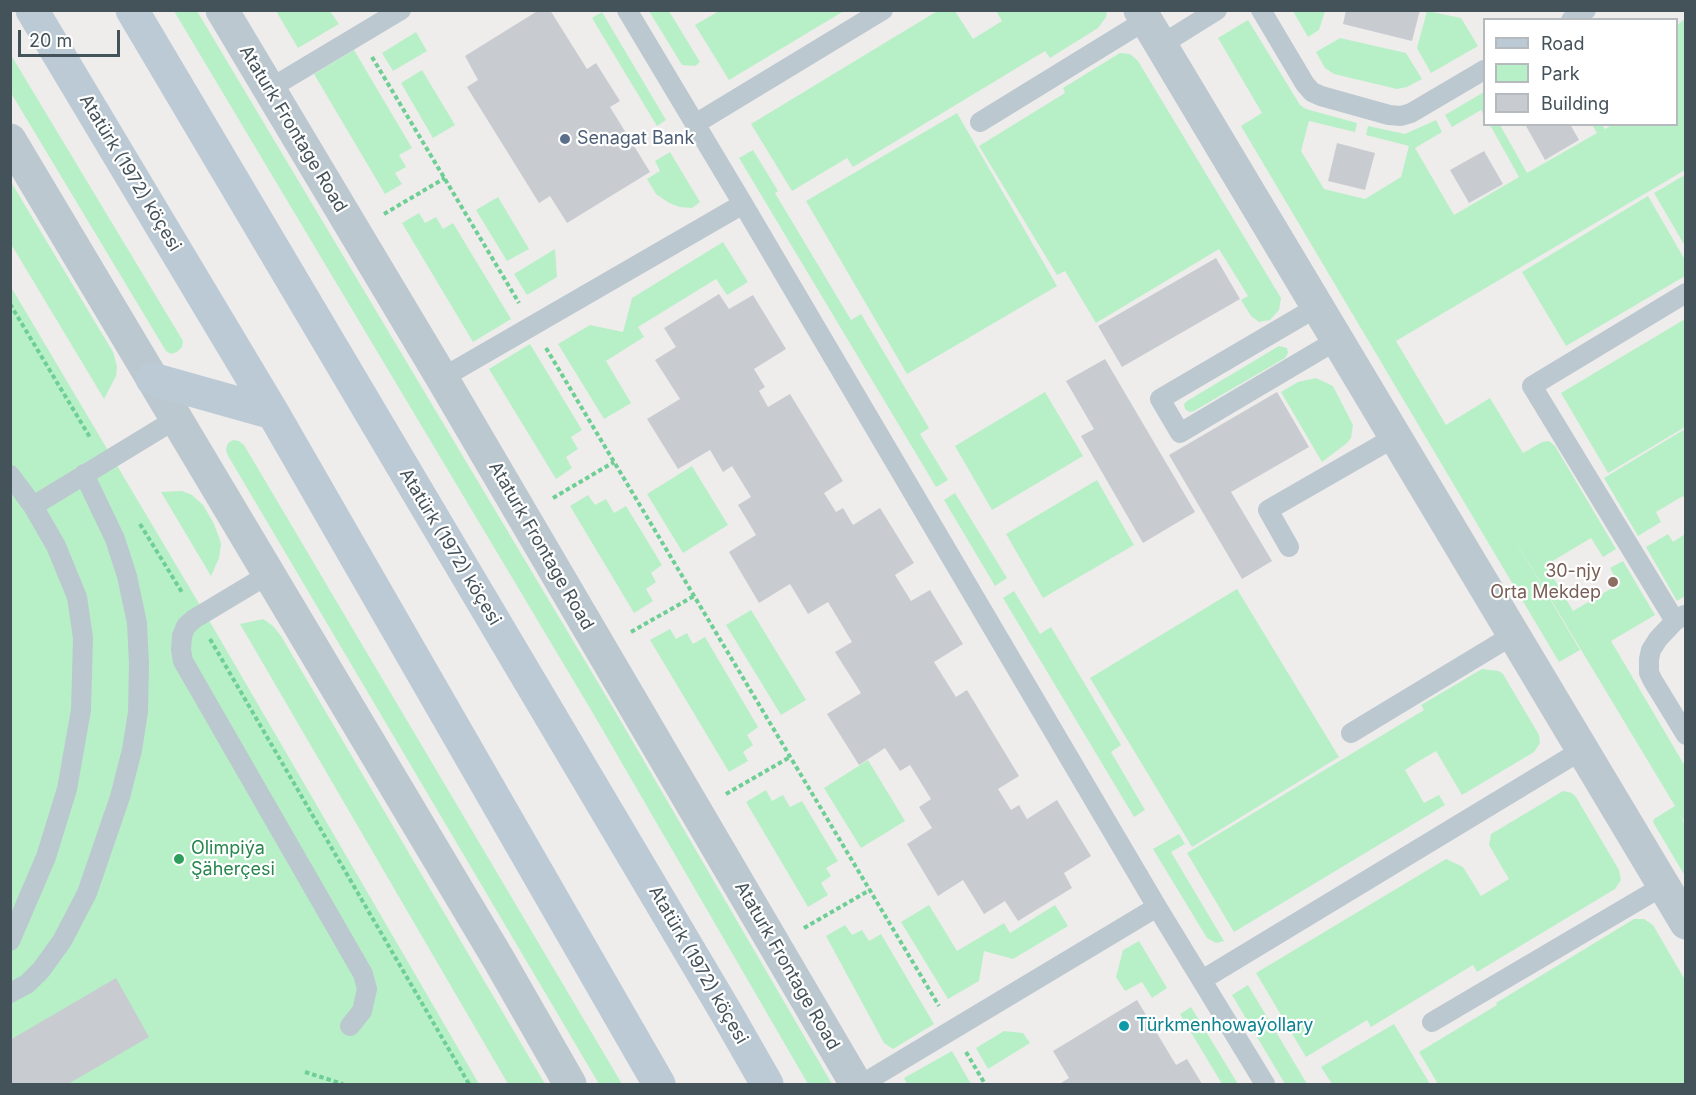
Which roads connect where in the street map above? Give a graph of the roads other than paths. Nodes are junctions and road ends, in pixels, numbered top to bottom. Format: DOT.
graph roads {
  1 [pos="32,10"];
  2 [pos="132,10"];
  3 [pos="222,10"];
  4 [pos="401,10"];
  5 [pos="627,10"];
  6 [pos="883,10"];
  7 [pos="1217,10"];
  8 [pos="1261,10"];
  9 [pos="1149,25"];
  10 [pos="1483,71"];
  11 [pos="269,89"];
  12 [pos="980,122"];
  13 [pos="695,124"];
  14 [pos="10,140"];
  15 [pos="743,204"];
  16 [pos="1686,293"];
  17 [pos="1317,307"];
  18 [pos="1337,340"];
  19 [pos="442,378"];
  20 [pos="152,379"];
  21 [pos="273,413"];
  22 [pos="176,419"];
  23 [pos="1395,436"];
  24 [pos="84,474"];
  25 [pos="10,476"];
  26 [pos="33,506"];
  27 [pos="1289,547"];
  28 [pos="269,574"];
  29 [pos="1680,618"];
  30 [pos="1513,635"];
  31 [pos="1351,733"];
  32 [pos="1686,735"];
  33 [pos="1582,750"];
  34 [pos="1663,886"];
  35 [pos="1157,907"];
  36 [pos="1686,923"];
  37 [pos="10,941"];
  38 [pos="1202,980"];
  39 [pos="10,993"];
  40 [pos="1432,1022"];
  41 [pos="350,1026"];
  42 [pos="570,1084"];
  43 [pos="659,1084"];
  44 [pos="767,1084"];
  45 [pos="856,1084"];
  46 [pos="862,1084"];
  47 [pos="1265,1084"];
  1 -- 21 [label="main road, Atatürk (1972) köçesi"];
  2 -- 44 [label="main road, Atatürk (1972) köçesi"];
  3 -- 11 [label="street, Ataturk Frontage Road"];
  4 -- 11 [label="lane"];
  5 -- 13 [label="lane"];
  6 -- 13 [label="lane"];
  7 -- 9 [label="lane"];
  8 -- 10 [label="lane"];
  9 -- 12 [label="lane"];
  9 -- 17 [label="street"];
  11 -- 19 [label="street, Ataturk Frontage Road"];
  13 -- 15 [label="lane"];
  14 -- 20 [label="street"];
  15 -- 19 [label="lane"];
  15 -- 35 [label="lane"];
  16 -- 29 [label="lane"];
  17 -- 18 [label="street"];
  17 -- 18 [label="lane"];
  18 -- 23 [label="street"];
  19 -- 45 [label="street, Ataturk Frontage Road"];
  20 -- 21 [label="main road"];
  20 -- 22 [label="street"];
  21 -- 43 [label="main road, Atatürk (1972) köçesi"];
  22 -- 24 [label="lane"];
  22 -- 28 [label="street"];
  23 -- 27 [label="lane"];
  23 -- 30 [label="street"];
  24 -- 26 [label="lane"];
  24 -- 39 [label="lane"];
  25 -- 26 [label="lane"];
  26 -- 37 [label="lane"];
  28 -- 41 [label="lane"];
  28 -- 42 [label="street"];
  29 -- 32 [label="lane"];
  30 -- 31 [label="lane"];
  30 -- 33 [label="street"];
  33 -- 34 [label="street"];
  33 -- 38 [label="lane"];
  34 -- 36 [label="street"];
  34 -- 40 [label="lane"];
  35 -- 38 [label="lane"];
  35 -- 46 [label="lane"];
  38 -- 47 [label="lane"];
}
